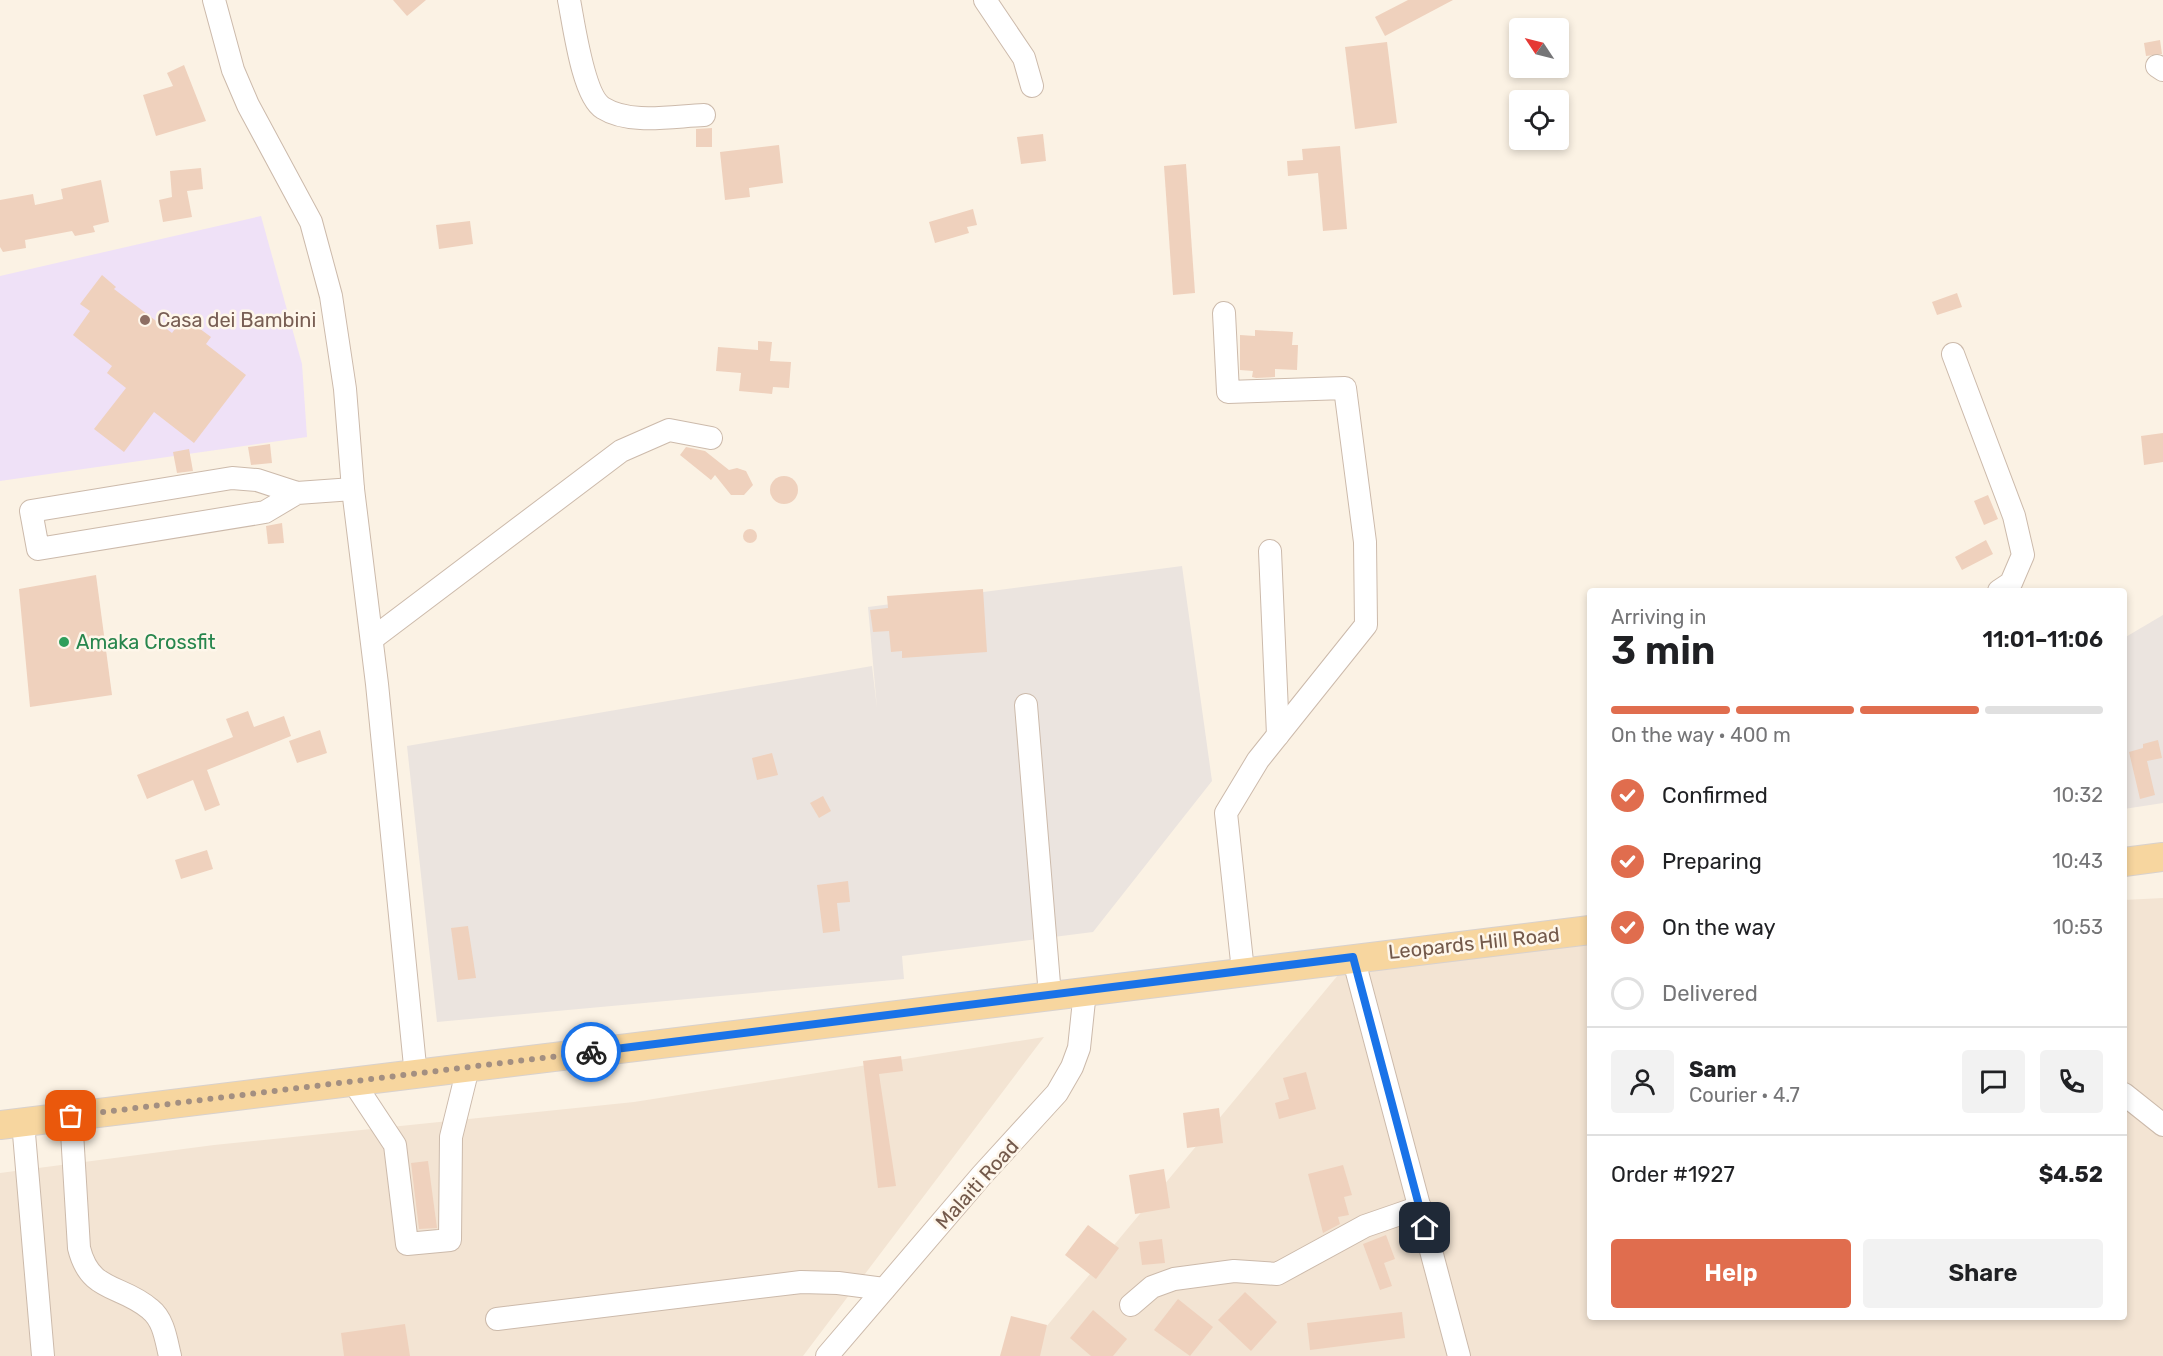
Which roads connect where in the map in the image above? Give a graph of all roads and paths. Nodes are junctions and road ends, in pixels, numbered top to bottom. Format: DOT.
graph roads {
  1 [pos="214,0"];
  2 [pos="569,0"];
  3 [pos="985,0"];
  4 [pos="1032,86"];
  5 [pos="704,115"];
  6 [pos="1224,313"];
  7 [pos="1953,354"];
  8 [pos="711,438"];
  9 [pos="353,489"];
  10 [pos="297,493"];
  11 [pos="1270,551"];
  12 [pos="2004,588"];
  13 [pos="372,639"];
  14 [pos="1026,705"];
  15 [pos="1278,735"];
  16 [pos="2163,856"];
  17 [pos="2127,862"];
  18 [pos="1587,930"];
  19 [pos="1353,957"];
  20 [pos="1243,971"];
  21 [pos="1085,992"];
  22 [pos="1050,996"];
  23 [pos="468,1068"];
  24 [pos="416,1076"];
  25 [pos="354,1083"];
  26 [pos="2127,1096"];
  27 [pos="71,1116"];
  28 [pos="11,1123"];
  29 [pos="2163,1125"];
  30 [pos="1420,1207"];
  31 [pos="884,1289"];
  32 [pos="1131,1305"];
  33 [pos="497,1319"];
  34 [pos="43,1356"];
  35 [pos="170,1356"];
  36 [pos="827,1356"];
  37 [pos="1459,1356"];
  1 -- 9 [label="street"];
  2 -- 5 [label="street"];
  3 -- 4 [label="street"];
  6 -- 15 [label="street"];
  7 -- 12 [label="street"];
  8 -- 13 [label="street"];
  9 -- 10 [label="street"];
  9 -- 13 [label="street"];
  10 -- 10 [label="street"];
  11 -- 15 [label="street"];
  13 -- 24 [label="street"];
  14 -- 22 [label="street"];
  15 -- 20 [label="street"];
  16 -- 17 [label="main road"];
  18 -- 19 [label="main road, Leopards Hill Road"];
  19 -- 20 [label="main road, Leopards Hill Road"];
  19 -- 30 [label="street"];
  20 -- 21 [label="main road, Leopards Hill Road"];
  21 -- 22 [label="main road, Leopards Hill Road"];
  21 -- 31 [label="street, Malaiti Road"];
  22 -- 23 [label="main road, Leopards Hill Road"];
  23 -- 24 [label="main road, Leopards Hill Road"];
  23 -- 25 [label="street"];
  24 -- 25 [label="main road, Leopards Hill Road"];
  25 -- 27 [label="main road, Leopards Hill Road"];
  26 -- 29 [label="street"];
  27 -- 28 [label="main road, Leopards Hill Road"];
  27 -- 35 [label="street"];
  28 -- 34 [label="street"];
  30 -- 32 [label="street"];
  30 -- 37 [label="street"];
  31 -- 33 [label="street"];
  31 -- 36 [label="street, Malaiti Road"];
}
